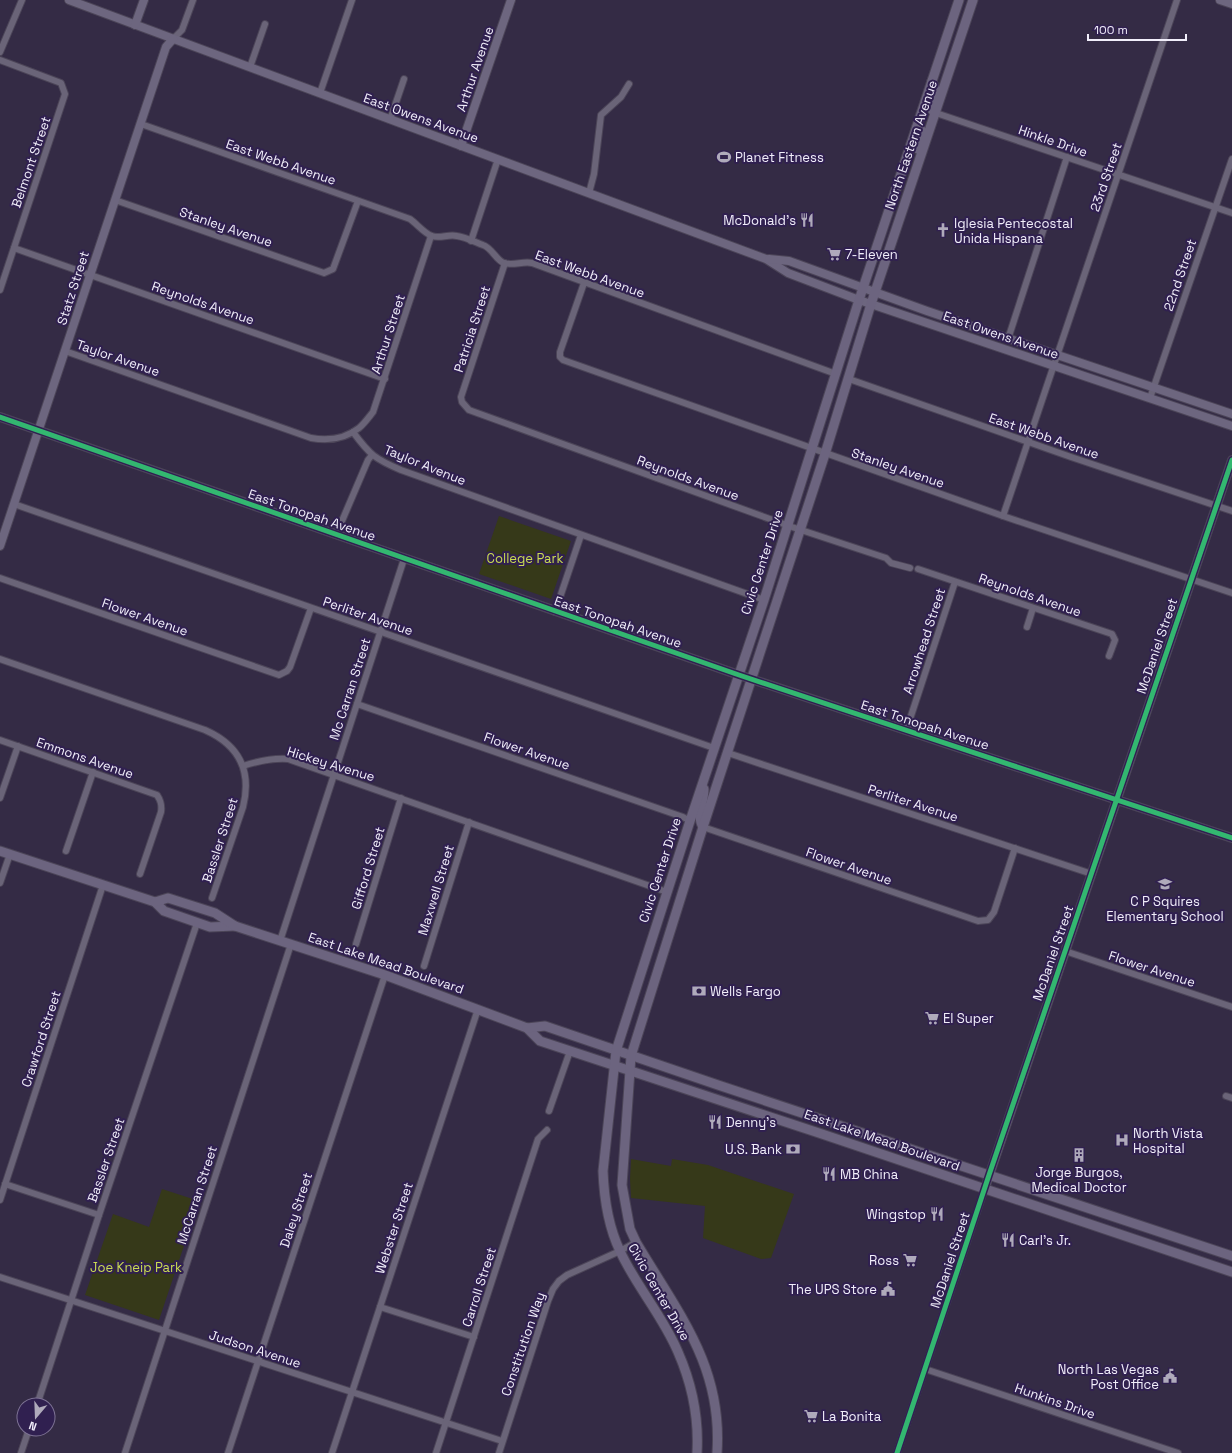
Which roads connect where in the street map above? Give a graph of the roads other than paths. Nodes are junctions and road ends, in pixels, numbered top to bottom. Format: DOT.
graph roads {
  1 [pos="22,0"];
  2 [pos="68,0"];
  3 [pos="139,0"];
  4 [pos="144,0"];
  5 [pos="192,0"];
  6 [pos="352,0"];
  7 [pos="512,0"];
  8 [pos="959,0"];
  9 [pos="973,0"];
  10 [pos="1177,0"];
  11 [pos="1220,0"];
  12 [pos="1232,4"];
  13 [pos="133,24"];
  14 [pos="265,24"];
  15 [pos="173,39"];
  16 [pos="0,52"];
  17 [pos="0,60"];
  18 [pos="250,67"];
  19 [pos="404,79"];
  20 [pos="932,81"];
  21 [pos="630,84"];
  22 [pos="320,93"];
  23 [pos="936,113"];
  24 [pos="390,120"];
  25 [pos="141,124"];
  26 [pos="917,127"];
  27 [pos="461,146"];
  28 [pos="921,155"];
  29 [pos="1067,157"];
  30 [pos="1232,158"];
  31 [pos="498,159"];
  32 [pos="1118,175"];
  33 [pos="589,193"];
  34 [pos="115,200"];
  35 [pos="358,201"];
  36 [pos="1215,207"];
  37 [pos="1232,213"];
  38 [pos="432,236"];
  39 [pos="471,241"];
  40 [pos="14,248"];
  41 [pos="505,263"];
  42 [pos="90,275"];
  43 [pos="584,282"];
  44 [pos="0,290"];
  45 [pos="861,294"];
  46 [pos="873,298"];
  47 [pos="1008,338"];
  48 [pos="65,351"];
  49 [pos="1055,361"];
  50 [pos="836,374"];
  51 [pos="385,379"];
  52 [pos="849,379"];
  53 [pos="1154,387"];
  54 [pos="1150,398"];
  55 [pos="462,402"];
  56 [pos="1232,414"];
  57 [pos="0,417"];
  58 [pos="1232,426"];
  59 [pos="38,432"];
  60 [pos="353,432"];
  61 [pos="1028,442"];
  62 [pos="812,449"];
  63 [pos="825,454"];
  64 [pos="372,455"];
  65 [pos="1232,460"];
  66 [pos="14,504"];
  67 [pos="1217,506"];
  68 [pos="1232,510"];
  69 [pos="1003,516"];
  70 [pos="787,525"];
  71 [pos="801,530"];
  72 [pos="336,535"];
  73 [pos="581,535"];
  74 [pos="0,546"];
  75 [pos="404,559"];
  76 [pos="910,568"];
  77 [pos="918,569"];
  78 [pos="0,578"];
  79 [pos="1191,580"];
  80 [pos="955,582"];
  81 [pos="1232,593"];
  82 [pos="764,600"];
  83 [pos="311,608"];
  84 [pos="1033,608"];
  85 [pos="555,612"];
  86 [pos="1027,627"];
  87 [pos="380,632"];
  88 [pos="1109,656"];
  89 [pos="0,658"];
  90 [pos="739,675"];
  91 [pos="752,680"];
  92 [pos="357,704"];
  93 [pos="906,731"];
  94 [pos="0,740"];
  95 [pos="18,746"];
  96 [pos="714,748"];
  97 [pos="728,753"];
  98 [pos="243,766"];
  99 [pos="93,772"];
  100 [pos="334,775"];
  101 [pos="703,782"];
  102 [pos="0,798"];
  103 [pos="401,798"];
  104 [pos="1117,800"];
  105 [pos="690,821"];
  106 [pos="469,822"];
  107 [pos="703,828"];
  108 [pos="1232,838"];
  109 [pos="1014,848"];
  110 [pos="0,851"];
  111 [pos="66,851"];
  112 [pos="10,854"];
  113 [pos="691,864"];
  114 [pos="140,874"];
  115 [pos="1092,874"];
  116 [pos="0,883"];
  117 [pos="103,885"];
  118 [pos="667,892"];
  119 [pos="212,898"];
  120 [pos="155,902"];
  121 [pos="198,922"];
  122 [pos="235,926"];
  123 [pos="280,941"];
  124 [pos="291,944"];
  125 [pos="356,944"];
  126 [pos="1065,951"];
  127 [pos="424,966"];
  128 [pos="385,975"];
  129 [pos="1232,1007"];
  130 [pos="478,1009"];
  131 [pos="526,1028"];
  132 [pos="570,1051"];
  133 [pos="616,1051"];
  134 [pos="630,1056"];
  135 [pos="615,1066"];
  136 [pos="630,1070"];
  137 [pos="549,1111"];
  138 [pos="823,1120"];
  139 [pos="547,1130"];
  140 [pos="819,1133"];
  141 [pos="989,1175"];
  142 [pos="5,1184"];
  143 [pos="985,1188"];
  144 [pos="0,1200"];
  145 [pos="1090,1208"];
  146 [pos="99,1215"];
  147 [pos="1109,1230"];
  148 [pos="636,1242"];
  149 [pos="620,1251"];
  150 [pos="1232,1256"];
  151 [pos="1232,1272"];
  152 [pos="0,1277"];
  153 [pos="71,1300"];
  154 [pos="380,1307"];
  155 [pos="164,1331"];
  156 [pos="474,1337"];
  157 [pos="258,1361"];
  158 [pos="925,1369"];
  159 [pos="352,1392"];
  160 [pos="40,1397"];
  161 [pos="446,1423"];
  162 [pos="26,1437"];
  163 [pos="502,1441"];
  164 [pos="21,1453"];
  165 [pos="125,1453"];
  166 [pos="228,1453"];
  167 [pos="332,1453"];
  168 [pos="436,1453"];
  169 [pos="499,1453"];
  170 [pos="697,1453"];
  171 [pos="717,1453"];
  172 [pos="897,1453"];
  173 [pos="1178,1453"];
  1 -- 16 [label="street"];
  2 -- 13 [label="street, East Owens Avenue"];
  3 -- 13 [label="street"];
  4 -- 13 [label="street"];
  5 -- 15 [label="street"];
  6 -- 22 [label="street"];
  7 -- 27 [label="street, Arthur Avenue"];
  8 -- 20 [label="main road, North Eastern Avenue"];
  9 -- 23 [label="main road, North Eastern Avenue"];
  10 -- 32 [label="street, 23rd Street"];
  11 -- 12 [label="street"];
  13 -- 15 [label="street, East Owens Avenue"];
  14 -- 18 [label="street"];
  15 -- 18 [label="street, East Owens Avenue"];
  15 -- 25 [label="street, Statz Street"];
  17 -- 40 [label="street, Belmont Street"];
  18 -- 22 [label="street, East Owens Avenue"];
  19 -- 24 [label="street"];
  20 -- 23 [label="main road"];
  20 -- 26 [label="main road, North Eastern Avenue"];
  21 -- 33 [label="street"];
  22 -- 24 [label="street, East Owens Avenue"];
  23 -- 28 [label="main road, North Eastern Avenue"];
  23 -- 29 [label="street, Hinkle Drive"];
  24 -- 27 [label="street, East Owens Avenue"];
  25 -- 34 [label="street, Statz Street"];
  25 -- 35 [label="street, East Webb Avenue"];
  26 -- 28 [label="main road"];
  26 -- 45 [label="main road, North Eastern Avenue"];
  27 -- 31 [label="street, East Owens Avenue"];
  28 -- 46 [label="main road, North Eastern Avenue"];
  29 -- 32 [label="street, Hinkle Drive"];
  29 -- 47 [label="street"];
  30 -- 36 [label="street, 22nd Street"];
  31 -- 33 [label="street, East Owens Avenue"];
  31 -- 39 [label="street"];
  32 -- 36 [label="street, Hinkle Drive"];
  32 -- 49 [label="street, 23rd Street"];
  33 -- 45 [label="street, East Owens Avenue"];
  34 -- 35 [label="street, Stanley Avenue"];
  34 -- 42 [label="street, Statz Street"];
  35 -- 38 [label="street, East Webb Avenue"];
  36 -- 37 [label="street, Hinkle Drive"];
  36 -- 53 [label="street, 22nd Street"];
  38 -- 39 [label="street"];
  38 -- 51 [label="street, Arthur Street"];
  39 -- 41 [label="street"];
  40 -- 42 [label="street, Reynolds Avenue"];
  40 -- 44 [label="street, Belmont Street"];
  41 -- 43 [label="street, East Webb Avenue"];
  41 -- 55 [label="street, Patricia Street"];
  42 -- 48 [label="street, Statz Street"];
  42 -- 51 [label="street, Reynolds Avenue"];
  43 -- 50 [label="street, East Webb Avenue"];
  43 -- 62 [label="street, Stanley Avenue"];
  45 -- 46 [label="street, East Owens Avenue"];
  45 -- 50 [label="main road, Civic Center Drive"];
  46 -- 47 [label="street, East Owens Avenue"];
  46 -- 49 [label="street, East Owens Avenue"];
  46 -- 52 [label="main road, Civic Center Drive"];
  47 -- 49 [label="street, East Owens Avenue"];
  48 -- 59 [label="street, Statz Street"];
  48 -- 60 [label="street, Taylor Avenue"];
  49 -- 53 [label="street, East Owens Avenue"];
  49 -- 54 [label="street, East Owens Avenue"];
  49 -- 61 [label="street"];
  50 -- 62 [label="main road, Civic Center Drive"];
  51 -- 60 [label="street, Arthur Street"];
  52 -- 61 [label="street, East Webb Avenue"];
  52 -- 63 [label="main road, Civic Center Drive"];
  53 -- 54 [label="street, 22nd Street"];
  53 -- 56 [label="street, East Owens Avenue"];
  54 -- 58 [label="street, East Owens Avenue"];
  55 -- 70 [label="street, Reynolds Avenue"];
  57 -- 59 [label="street, East Tonopah Avenue"];
  59 -- 66 [label="street, Statz Street"];
  59 -- 72 [label="street, East Tonopah Avenue"];
  60 -- 64 [label="street, Taylor Avenue"];
  61 -- 67 [label="street, East Webb Avenue"];
  61 -- 69 [label="street"];
  62 -- 63 [label="street, Stanley Avenue"];
  62 -- 70 [label="main road, Civic Center Drive"];
  63 -- 69 [label="street, Stanley Avenue"];
  63 -- 71 [label="main road, Civic Center Drive"];
  64 -- 72 [label="street"];
  64 -- 73 [label="street, Taylor Avenue"];
  65 -- 67 [label="street, McDaniel Street"];
  66 -- 74 [label="street, Statz Street"];
  66 -- 83 [label="street, Perliter Avenue"];
  67 -- 68 [label="street, East Webb Avenue"];
  67 -- 79 [label="street, McDaniel Street"];
  69 -- 79 [label="street, Stanley Avenue"];
  70 -- 71 [label="street, Reynolds Avenue"];
  70 -- 82 [label="main road, Civic Center Drive"];
  71 -- 76 [label="street, Reynolds Avenue"];
  71 -- 91 [label="main road, Civic Center Drive"];
  72 -- 75 [label="street, East Tonopah Avenue"];
  73 -- 82 [label="street, Taylor Avenue"];
  73 -- 85 [label="street"];
  75 -- 85 [label="street, East Tonopah Avenue"];
  75 -- 87 [label="street, Mc Carran Street"];
  77 -- 80 [label="street, Reynolds Avenue"];
  78 -- 83 [label="street, Flower Avenue"];
  79 -- 81 [label="street, Stanley Avenue"];
  79 -- 104 [label="street, McDaniel Street"];
  80 -- 84 [label="street, Reynolds Avenue"];
  80 -- 93 [label="street, Arrowhead Street"];
  82 -- 90 [label="main road, Civic Center Drive"];
  83 -- 87 [label="street, Perliter Avenue"];
  84 -- 86 [label="street"];
  84 -- 88 [label="street, Reynolds Avenue"];
  85 -- 90 [label="street, East Tonopah Avenue"];
  87 -- 92 [label="street, Mc Carran Street"];
  87 -- 96 [label="street, Perliter Avenue"];
  89 -- 98 [label="street"];
  90 -- 91 [label="street, East Tonopah Avenue"];
  90 -- 96 [label="main road, Civic Center Drive"];
  91 -- 93 [label="street, East Tonopah Avenue"];
  91 -- 97 [label="main road, Civic Center Drive"];
  92 -- 100 [label="street, Mc Carran Street"];
  92 -- 105 [label="street, Flower Avenue"];
  93 -- 104 [label="street, East Tonopah Avenue"];
  94 -- 95 [label="street, Emmons Avenue"];
  95 -- 99 [label="street, Emmons Avenue"];
  95 -- 102 [label="street"];
  96 -- 101 [label="main road, Civic Center Drive"];
  97 -- 107 [label="main road, Civic Center Drive"];
  97 -- 109 [label="street, Perliter Avenue"];
  98 -- 100 [label="street, Hickey Avenue"];
  98 -- 119 [label="street, Bassler Street"];
  99 -- 111 [label="street"];
  99 -- 114 [label="street, Emmons Avenue"];
  100 -- 103 [label="street, Hickey Avenue"];
  100 -- 123 [label="street, Mc Carran Street"];
  101 -- 105 [label="main road, Civic Center Drive"];
  101 -- 107 [label="main road"];
  103 -- 106 [label="street, Hickey Avenue"];
  103 -- 125 [label="street, Gifford Street"];
  104 -- 108 [label="street, East Tonopah Avenue"];
  104 -- 115 [label="street, McDaniel Street"];
  105 -- 113 [label="main road"];
  105 -- 118 [label="main road, Civic Center Drive"];
  106 -- 118 [label="street, Hickey Avenue"];
  106 -- 127 [label="street, Maxwell Street"];
  107 -- 109 [label="street, Flower Avenue"];
  107 -- 113 [label="main road, Civic Center Drive"];
  109 -- 115 [label="street, Perliter Avenue"];
  110 -- 112 [label="main road, East Lake Mead Boulevard"];
  112 -- 116 [label="street"];
  112 -- 117 [label="main road, East Lake Mead Boulevard"];
  113 -- 134 [label="main road, Civic Center Drive"];
  115 -- 126 [label="street, McDaniel Street"];
  117 -- 120 [label="main road, East Lake Mead Boulevard"];
  117 -- 142 [label="street, Crawford Street"];
  118 -- 133 [label="main road, Civic Center Drive"];
  120 -- 121 [label="main road, East Lake Mead Boulevard"];
  120 -- 122 [label="main road, East Lake Mead Boulevard"];
  121 -- 122 [label="main road, East Lake Mead Boulevard"];
  121 -- 146 [label="street, Bassler Street"];
  122 -- 123 [label="main road, East Lake Mead Boulevard"];
  123 -- 124 [label="main road, East Lake Mead Boulevard"];
  124 -- 128 [label="main road, East Lake Mead Boulevard"];
  124 -- 155 [label="street, McCarran Street"];
  126 -- 129 [label="street, Flower Avenue"];
  126 -- 141 [label="street, McDaniel Street"];
  128 -- 130 [label="main road, East Lake Mead Boulevard"];
  128 -- 157 [label="street, Daley Street"];
  130 -- 131 [label="main road, East Lake Mead Boulevard"];
  130 -- 154 [label="street, Webster Street"];
  131 -- 132 [label="main road, East Lake Mead Boulevard"];
  131 -- 133 [label="main road, East Lake Mead Boulevard"];
  132 -- 135 [label="main road, East Lake Mead Boulevard"];
  132 -- 137 [label="street"];
  133 -- 134 [label="main road, East Lake Mead Boulevard"];
  133 -- 135 [label="main road, Civic Center Drive"];
  134 -- 136 [label="main road, Civic Center Drive"];
  134 -- 138 [label="main road, East Lake Mead Boulevard"];
  135 -- 136 [label="main road, East Lake Mead Boulevard"];
  135 -- 149 [label="main road, Civic Center Drive"];
  136 -- 140 [label="main road, East Lake Mead Boulevard"];
  136 -- 148 [label="main road, Civic Center Drive"];
  138 -- 140 [label="main road"];
  138 -- 141 [label="main road, East Lake Mead Boulevard"];
  139 -- 156 [label="street, Carroll Street"];
  140 -- 143 [label="main road, East Lake Mead Boulevard"];
  141 -- 143 [label="street, McDaniel Street"];
  141 -- 145 [label="main road, East Lake Mead Boulevard"];
  142 -- 144 [label="street, Crawford Street"];
  142 -- 146 [label="street"];
  143 -- 147 [label="main road, East Lake Mead Boulevard"];
  143 -- 158 [label="street, McDaniel Street"];
  145 -- 147 [label="main road"];
  145 -- 150 [label="main road, East Lake Mead Boulevard"];
  146 -- 153 [label="street, Bassler Street"];
  147 -- 151 [label="main road, East Lake Mead Boulevard"];
  148 -- 149 [label="street, Constitution Way"];
  148 -- 171 [label="main road, Civic Center Drive"];
  149 -- 163 [label="street, Constitution Way"];
  149 -- 170 [label="main road, Civic Center Drive"];
  152 -- 153 [label="street, Judson Avenue"];
  153 -- 155 [label="street, Judson Avenue"];
  153 -- 160 [label="street, Bassler Street"];
  154 -- 156 [label="street"];
  154 -- 159 [label="street, Webster Street"];
  155 -- 157 [label="street, Judson Avenue"];
  155 -- 165 [label="street, McCarran Street"];
  156 -- 161 [label="street, Carroll Street"];
  157 -- 159 [label="street, Judson Avenue"];
  157 -- 166 [label="street, Daley Street"];
  158 -- 172 [label="street, McDaniel Street"];
  158 -- 173 [label="street, Hunkins Drive"];
  159 -- 161 [label="street, Judson Avenue"];
  159 -- 167 [label="street, Webster Street"];
  161 -- 163 [label="street, Judson Avenue"];
  161 -- 168 [label="street, Carroll Street"];
  162 -- 164 [label="street"];
  163 -- 169 [label="street, Constitution Way"];
}
